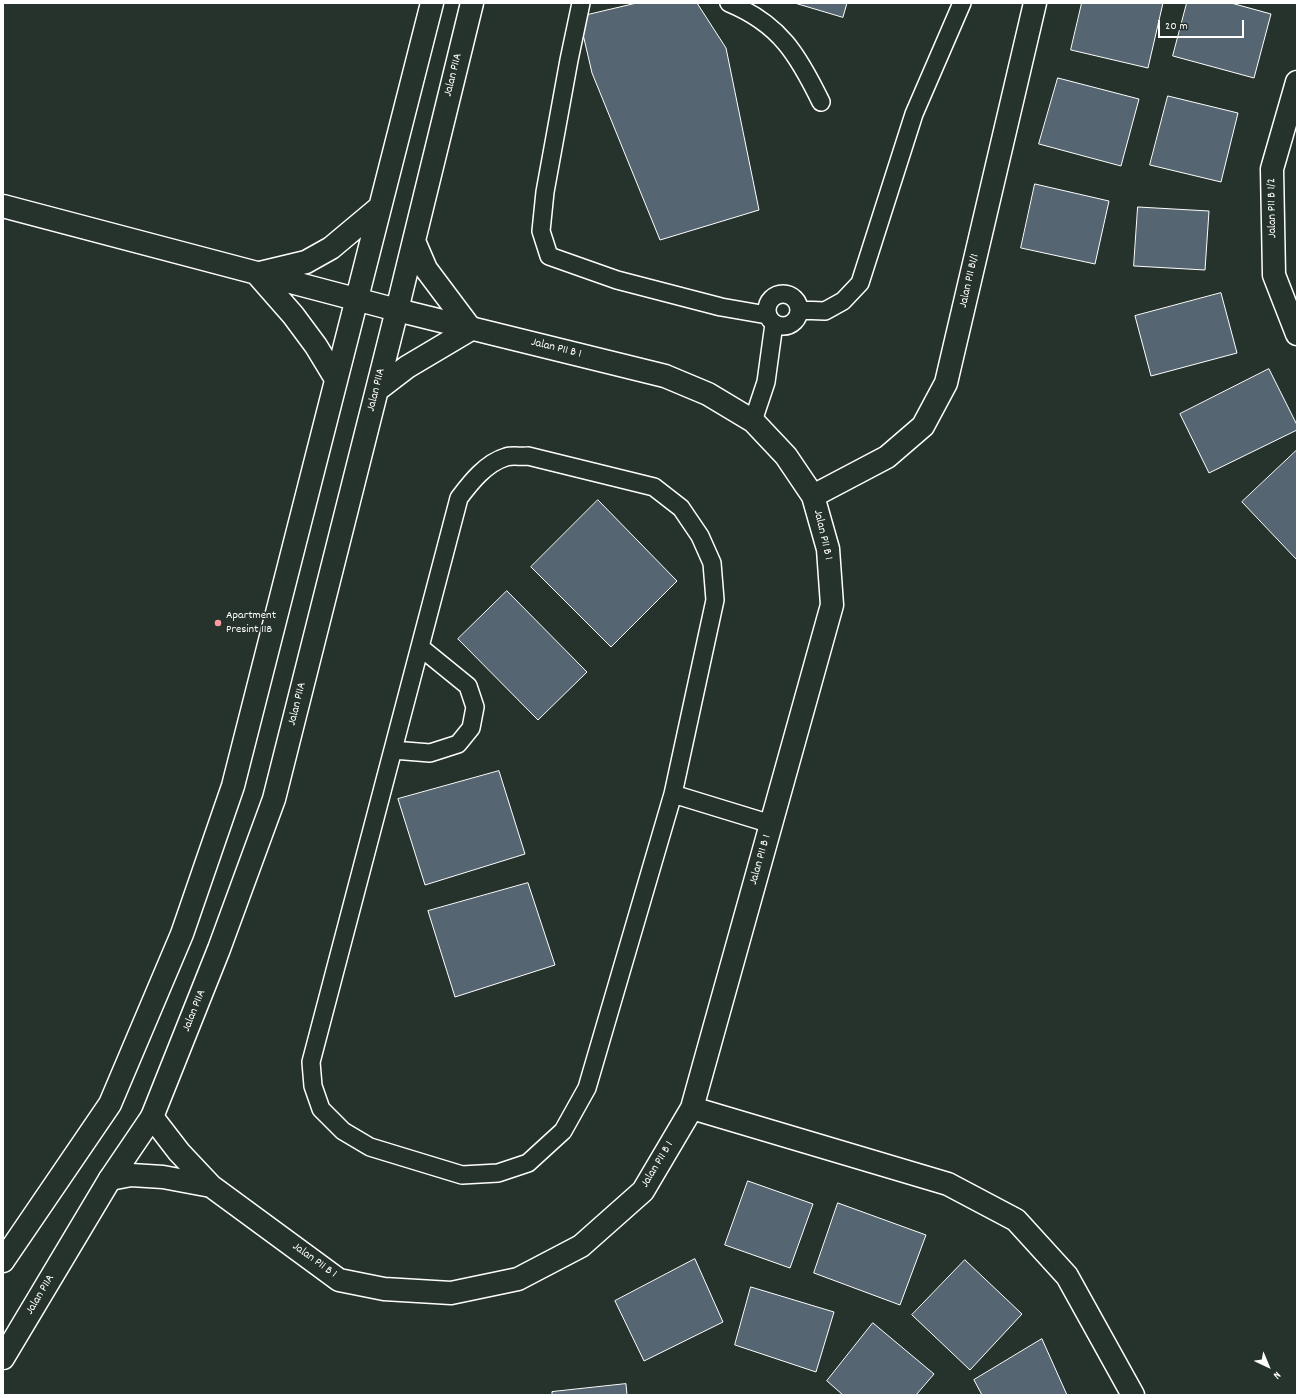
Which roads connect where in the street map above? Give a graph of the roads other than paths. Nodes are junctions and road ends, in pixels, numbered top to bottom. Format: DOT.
graph roads {
  1 [pos="432,3"];
  2 [pos="472,3"];
  3 [pos="581,3"];
  4 [pos="730,3"];
  5 [pos="962,3"];
  6 [pos="1035,3"];
  7 [pos="1297,82"];
  8 [pos="822,102"];
  9 [pos="3,206"];
  10 [pos="380,207"];
  11 [pos="414,241"];
  12 [pos="257,274"];
  13 [pos="356,300"];
  14 [pos="397,310"];
  15 [pos="799,310"];
  16 [pos="770,320"];
  17 [pos="471,329"];
  18 [pos="1297,334"];
  19 [pos="336,379"];
  20 [pos="377,390"];
  21 [pos="753,421"];
  22 [pos="813,496"];
  23 [pos="420,647"];
  24 [pos="393,750"];
  25 [pos="673,794"];
  26 [pos="772,824"];
  27 [pos="692,1108"];
  28 [pos="152,1117"];
  29 [pos="110,1179"];
  30 [pos="211,1186"];
  31 [pos="3,1261"];
  32 [pos="3,1358"];
  33 [pos="1133,1395"];
  1 -- 10 [label="street"];
  2 -- 11 [label="street, Jalan P11A"];
  3 -- 16 [label="lane"];
  4 -- 8 [label="lane"];
  5 -- 15 [label="lane"];
  6 -- 22 [label="street, Jalan P11 B1/1"];
  7 -- 18 [label="street, Jalan P11 B 1/2"];
  9 -- 12 [label="street, Jalan P11 B 1"];
  10 -- 12 [label="street"];
  10 -- 13 [label="street"];
  11 -- 14 [label="street, Jalan P11A"];
  11 -- 17 [label="street"];
  12 -- 13 [label="street, Jalan P11 B 1"];
  12 -- 19 [label="street"];
  13 -- 14 [label="street, Jalan P11 B 1"];
  13 -- 19 [label="street"];
  14 -- 17 [label="street, Jalan P11 B 1"];
  14 -- 20 [label="street, Jalan P11A"];
  15 -- 16 [label="lane"];
  15 -- 16 [label="lane"];
  16 -- 21 [label="lane"];
  17 -- 20 [label="street"];
  17 -- 21 [label="street, Jalan P11 B 1"];
  19 -- 31 [label="street"];
  20 -- 28 [label="street, Jalan P11A"];
  21 -- 22 [label="street, Jalan P11 B 1"];
  22 -- 26 [label="street, Jalan P11 B 1"];
  23 -- 24 [label="lane"];
  23 -- 24 [label="lane"];
  23 -- 25 [label="lane"];
  24 -- 25 [label="lane"];
  25 -- 26 [label="lane"];
  26 -- 27 [label="street, Jalan P11 B 1"];
  27 -- 30 [label="street, Jalan P11 B 1"];
  27 -- 33 [label="street"];
  28 -- 29 [label="street, Jalan P11A"];
  28 -- 30 [label="street, Jalan P11 B 1"];
  29 -- 30 [label="street, Jalan P11 B 1"];
  29 -- 32 [label="street, Jalan P11A"];
}
